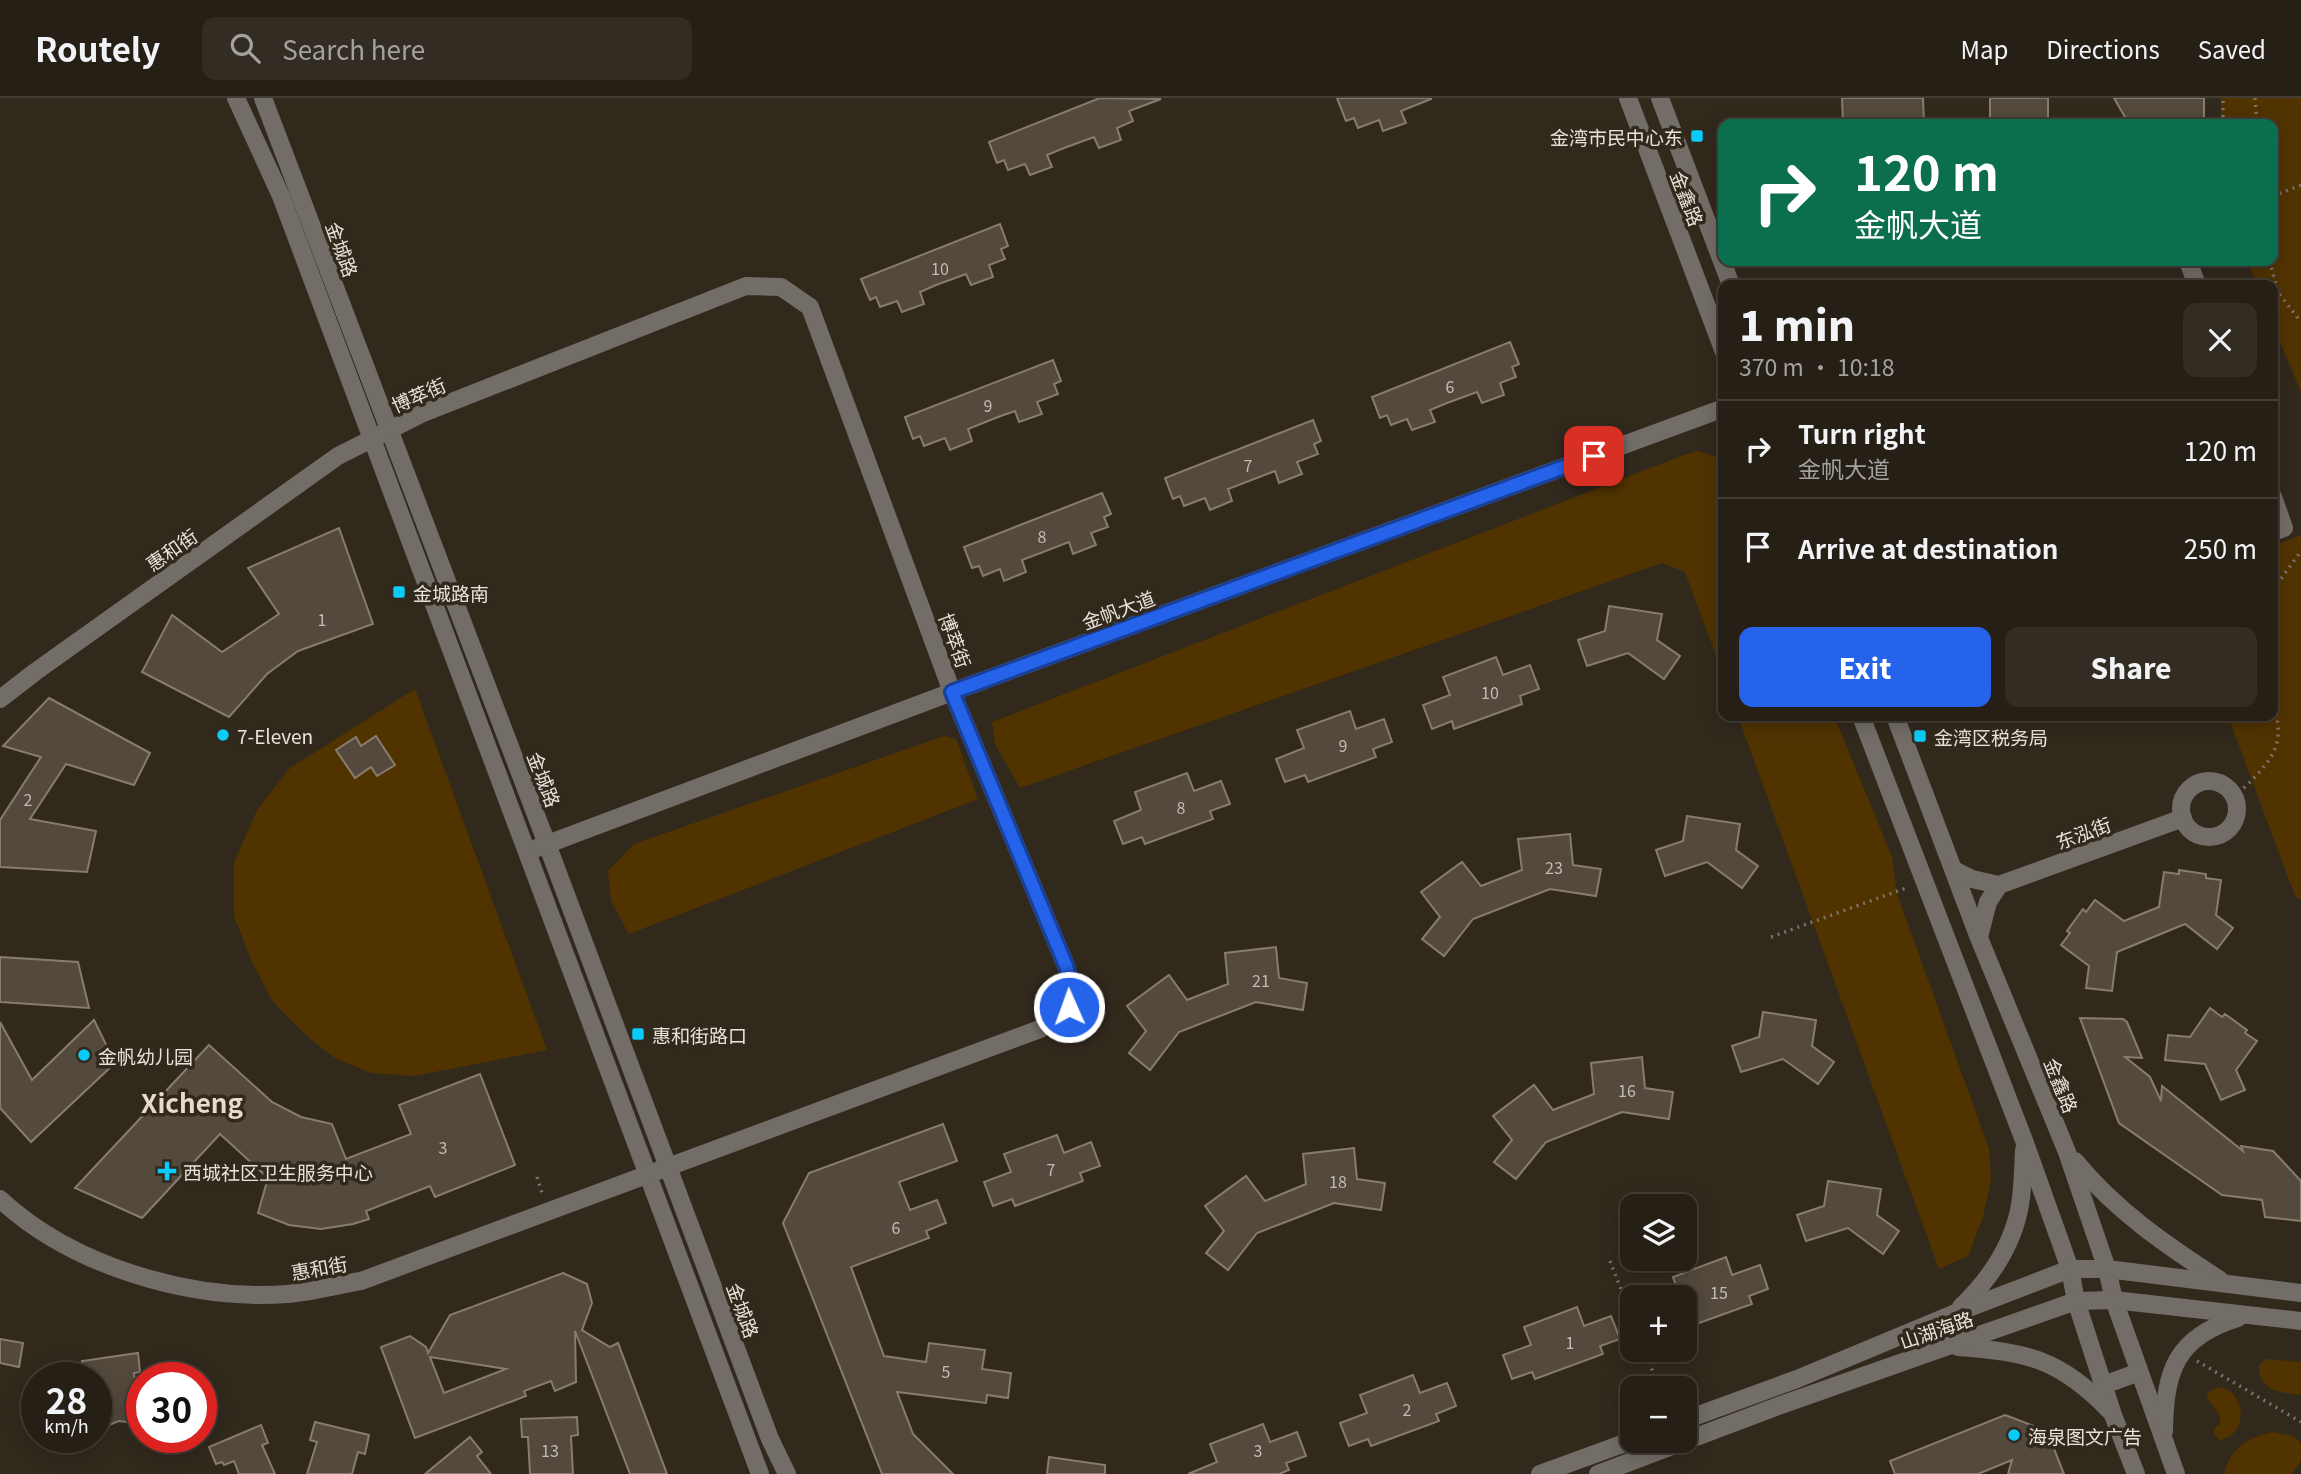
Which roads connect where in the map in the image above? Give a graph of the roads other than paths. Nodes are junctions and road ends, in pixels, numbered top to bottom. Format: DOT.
graph roads {
  1 [pos="236,98"];
  2 [pos="263,98"];
  3 [pos="1628,98"];
  4 [pos="1660,98"];
  5 [pos="1718,251"];
  6 [pos="1718,336"];
  7 [pos="1718,410"];
  8 [pos="388,431"];
  9 [pos="371,440"];
  10 [pos="2278,511"];
  11 [pos="2278,530"];
  12 [pos="952,692"];
  13 [pos="0,699"];
  14 [pos="1863,721"];
  15 [pos="1897,721"];
  16 [pos="2182,818"];
  17 [pos="547,844"];
  18 [pos="527,852"];
  19 [pos="1954,870"];
  20 [pos="1999,885"];
  21 [pos="1979,938"];
  22 [pos="2025,1143"];
  23 [pos="2067,1152"];
  24 [pos="668,1167"];
  25 [pos="648,1174"];
  26 [pos="0,1199"];
  27 [pos="2070,1269"];
  28 [pos="2107,1269"];
  29 [pos="2226,1284"];
  30 [pos="2301,1293"];
  31 [pos="2114,1300"];
  32 [pos="2076,1301"];
  33 [pos="1954,1314"];
  34 [pos="2243,1316"];
  35 [pos="2301,1321"];
  36 [pos="1951,1346"];
  37 [pos="2139,1373"];
  38 [pos="2104,1385"];
  39 [pos="2113,1415"];
  40 [pos="1697,1416"];
  41 [pos="2164,1441"];
  42 [pos="1620,1445"];
  43 [pos="760,1474"];
  44 [pos="787,1474"];
  45 [pos="1540,1474"];
  46 [pos="1598,1474"];
  47 [pos="2136,1474"];
  48 [pos="2176,1474"];
  1 -- 9 [label="street, 金城路"];
  2 -- 8 [label="street, 金城路"];
  3 -- 6 [label="street, 金鑫路"];
  4 -- 5 [label="street, 金鑫路"];
  7 -- 12 [label="street, 金帆大道"];
  8 -- 9 [label="street, 博萃街"];
  8 -- 12 [label="street, 博萃街"];
  8 -- 17 [label="street, 金城路"];
  9 -- 13 [label="street, 惠和街"];
  9 -- 18 [label="street, 金城路"];
  10 -- 11 [label="street"];
  12 -- 17 [label="street, 金帆大道"];
  12 -- 24 [label="street, 博萃街"];
  14 -- 22 [label="street"];
  15 -- 19 [label="street, 金鑫路"];
  16 -- 16 [label="street"];
  16 -- 20 [label="street, 东泓街"];
  17 -- 18 [label="street, 金帆大道"];
  17 -- 24 [label="street, 金城路"];
  18 -- 25 [label="street, 金城路"];
  19 -- 20 [label="street"];
  19 -- 21 [label="street, 金鑫路"];
  20 -- 21 [label="street"];
  21 -- 23 [label="street, 金鑫路"];
  22 -- 27 [label="street"];
  22 -- 33 [label="street"];
  23 -- 28 [label="street, 金鑫路"];
  23 -- 29 [label="street"];
  24 -- 25 [label="street, 惠和街"];
  24 -- 44 [label="street, 金城路"];
  25 -- 26 [label="street, 惠和街"];
  25 -- 43 [label="street, 金城路"];
  27 -- 28 [label="street, 山湖海路"];
  27 -- 32 [label="street"];
  27 -- 33 [label="street, 山湖海路"];
  28 -- 29 [label="street, 山湖海路"];
  28 -- 31 [label="street, 金鑫路"];
  29 -- 30 [label="street, 山湖海路"];
  31 -- 32 [label="street, 山湖海路"];
  31 -- 34 [label="street, 山湖海路"];
  31 -- 37 [label="street, 金鑫路"];
  32 -- 36 [label="street, 山湖海路"];
  32 -- 38 [label="street"];
  33 -- 40 [label="street, 山湖海路"];
  34 -- 35 [label="street, 山湖海路"];
  34 -- 41 [label="street"];
  36 -- 39 [label="street"];
  36 -- 46 [label="street, 山湖海路"];
  37 -- 38 [label="street"];
  37 -- 41 [label="street, 金鑫路"];
  38 -- 39 [label="street"];
  39 -- 47 [label="street"];
  41 -- 48 [label="street, 金鑫路"];
  42 -- 45 [label="street"];
}
